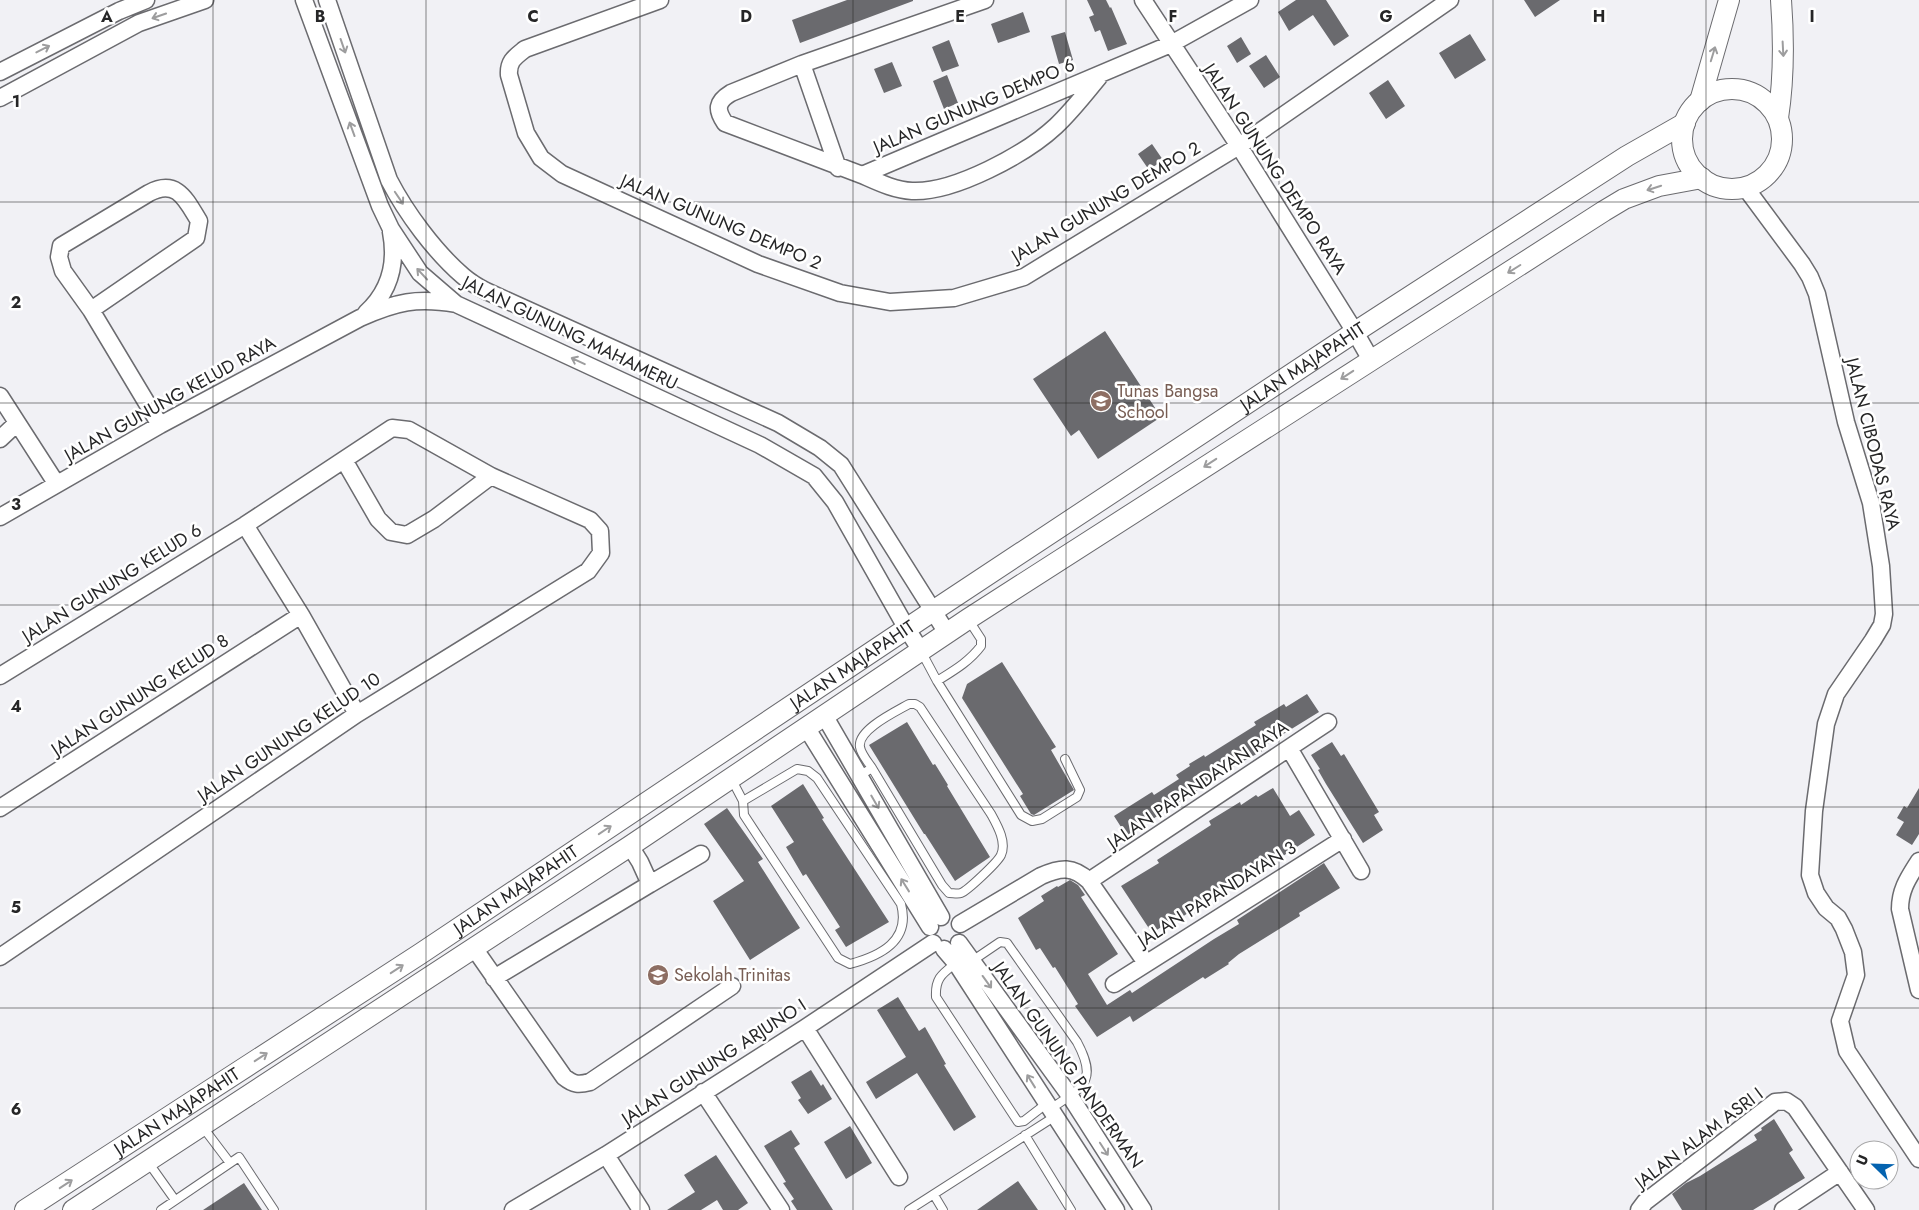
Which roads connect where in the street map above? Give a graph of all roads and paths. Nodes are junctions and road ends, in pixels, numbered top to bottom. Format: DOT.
graph roads {
  1 [pos="146,0"];
  2 [pos="205,0"];
  3 [pos="304,0"];
  4 [pos="327,0"];
  5 [pos="660,0"];
  6 [pos="985,0"];
  7 [pos="1142,0"];
  8 [pos="1250,0"];
  9 [pos="1450,0"];
  10 [pos="1729,0"];
  11 [pos="1781,0"];
  12 [pos="1171,44"];
  13 [pos="802,64"];
  14 [pos="0,72"];
  15 [pos="1102,74"];
  16 [pos="0,98"];
  17 [pos="1700,101"];
  18 [pos="1778,118"];
  19 [pos="1685,124"];
  20 [pos="1239,146"];
  21 [pos="838,168"];
  22 [pos="862,175"];
  23 [pos="1702,178"];
  24 [pos="1745,187"];
  25 [pos="391,229"];
  26 [pos="456,304"];
  27 [pos="91,310"];
  28 [pos="360,318"];
  29 [pos="1355,332"];
  30 [pos="633,358"];
  31 [pos="1371,360"];
  32 [pos="622,382"];
  33 [pos="0,396"];
  34 [pos="17,423"];
  35 [pos="160,425"];
  36 [pos="0,439"];
  37 [pos="344,460"];
  38 [pos="490,476"];
  39 [pos="56,483"];
  40 [pos="0,517"];
  41 [pos="245,525"];
  42 [pos="601,553"];
  43 [pos="933,611"];
  44 [pos="301,615"];
  45 [pos="968,619"];
  46 [pos="907,629"];
  47 [pos="947,634"];
  48 [pos="921,651"];
  49 [pos="0,676"];
  50 [pos="937,681"];
  51 [pos="357,714"];
  52 [pos="824,715"];
  53 [pos="1328,722"];
  54 [pos="806,727"];
  55 [pos="1289,748"];
  56 [pos="1065,759"];
  57 [pos="865,772"];
  58 [pos="730,778"];
  59 [pos="743,801"];
  60 [pos="0,808"];
  61 [pos="1342,839"];
  62 [pos="630,846"];
  63 [pos="701,854"];
  64 [pos="1919,861"];
  65 [pos="1361,871"];
  66 [pos="1089,881"];
  67 [pos="650,884"];
  68 [pos="941,935"];
  69 [pos="474,948"];
  70 [pos="420,954"];
  71 [pos="0,957"];
  72 [pos="964,962"];
  73 [pos="1146,963"];
  74 [pos="433,974"];
  75 [pos="494,978"];
  76 [pos="1114,984"];
  77 [pos="732,986"];
  78 [pos="1919,990"];
  79 [pos="805,1028"];
  80 [pos="703,1092"];
  81 [pos="1070,1096"];
  82 [pos="1050,1110"];
  83 [pos="202,1126"];
  84 [pos="1025,1135"];
  85 [pos="606,1155"];
  86 [pos="1919,1159"];
  87 [pos="148,1162"];
  88 [pos="230,1163"];
  89 [pos="1840,1172"];
  90 [pos="899,1177"];
  91 [pos="934,1195"];
  92 [pos="175,1200"];
  93 [pos="25,1210"];
  94 [pos="73,1210"];
  95 [pos="161,1210"];
  96 [pos="274,1210"];
  97 [pos="513,1210"];
  98 [pos="641,1210"];
  99 [pos="780,1210"];
  100 [pos="909,1210"];
  101 [pos="943,1210"];
  102 [pos="1071,1210"];
  103 [pos="1116,1210"];
  104 [pos="1143,1210"];
  105 [pos="1639,1210"];
  106 [pos="1783,1210"];
  107 [pos="1866,1210"];
  14 -- 1 [label="street, one-way"];
  2 -- 16 [label="street, one-way"];
  25 -- 3 [label="street, JALAN GUNUNG MAHAMERU, one-way"];
  4 -- 30 [label="street, JALAN GUNUNG MAHAMERU, one-way"];
  5 -- 20 [label="street, JALAN GUNUNG DEMPO 2"];
  6 -- 13 [label="street, JALAN GUNUNG DEMPO 6"];
  7 -- 12 [label="street, JALAN GUNUNG DEMPO RAYA"];
  8 -- 12 [label="street, JALAN GUNUNG DEMPO 6"];
  9 -- 20 [label="street, JALAN GUNUNG DEMPO 2"];
  17 -- 10 [label="street, one-way"];
  11 -- 18 [label="street, one-way"];
  12 -- 15 [label="street, JALAN GUNUNG DEMPO 6"];
  12 -- 20 [label="street, JALAN GUNUNG DEMPO RAYA"];
  13 -- 21 [label="street"];
  13 -- 21 [label="street, JALAN GUNUNG DEMPO 6"];
  15 -- 22 [label="street, JALAN GUNUNG DEMPO 6"];
  15 -- 22 [label="street, JALAN GUNUNG DEMPO 6"];
  17 -- 18 [label="street"];
  17 -- 19 [label="street"];
  18 -- 24 [label="street"];
  19 -- 23 [label="street"];
  19 -- 29 [label="street, JALAN MAJAPAHIT"];
  20 -- 29 [label="street, JALAN GUNUNG DEMPO RAYA"];
  21 -- 22 [label="street, JALAN GUNUNG DEMPO 6"];
  23 -- 24 [label="street"];
  23 -- 31 [label="street, JALAN MAJAPAHIT, one-way"];
  24 -- 86 [label="street, JALAN CIBODAS RAYA"];
  26 -- 25 [label="street, JALAN GUNUNG MAHAMERU, one-way"];
  25 -- 28 [label="street, JALAN GUNUNG KELUD RAYA"];
  26 -- 28 [label="street, JALAN GUNUNG KELUD RAYA"];
  32 -- 26 [label="street, JALAN GUNUNG MAHAMERU, one-way"];
  27 -- 27 [label="street"];
  27 -- 35 [label="street"];
  28 -- 35 [label="street, JALAN GUNUNG KELUD RAYA"];
  29 -- 31 [label="street, JALAN GUNUNG DEMPO RAYA"];
  29 -- 43 [label="street, JALAN MAJAPAHIT"];
  30 -- 32 [label="street"];
  30 -- 43 [label="street, JALAN GUNUNG MAHAMERU"];
  31 -- 45 [label="street, JALAN MAJAPAHIT, one-way"];
  32 -- 46 [label="street, JALAN GUNUNG MAHAMERU"];
  33 -- 34 [label="street"];
  34 -- 36 [label="street"];
  34 -- 39 [label="street"];
  35 -- 39 [label="street, JALAN GUNUNG KELUD RAYA"];
  37 -- 38 [label="street, JALAN GUNUNG KELUD 6"];
  37 -- 38 [label="street"];
  37 -- 41 [label="street, JALAN GUNUNG KELUD 6"];
  38 -- 42 [label="street, JALAN GUNUNG KELUD 6"];
  39 -- 40 [label="street, JALAN GUNUNG KELUD RAYA"];
  41 -- 44 [label="street"];
  41 -- 49 [label="street, JALAN GUNUNG KELUD 6"];
  42 -- 51 [label="street, JALAN GUNUNG KELUD 10"];
  43 -- 46 [label="street, JALAN MAJAPAHIT"];
  43 -- 47 [label="street, JALAN GUNUNG MAHAMERU"];
  44 -- 51 [label="street"];
  44 -- 60 [label="street, JALAN GUNUNG KELUD 8"];
  45 -- 47 [label="street, JALAN MAJAPAHIT"];
  45 -- 50 [label="lane"];
  46 -- 48 [label="street, JALAN GUNUNG MAHAMERU"];
  70 -- 46 [label="street, JALAN MAJAPAHIT, one-way"];
  47 -- 48 [label="street, JALAN MAJAPAHIT"];
  48 -- 50 [label="lane"];
  48 -- 52 [label="street, JALAN MAJAPAHIT"];
  50 -- 56 [label="lane"];
  51 -- 71 [label="street, JALAN GUNUNG KELUD 10"];
  52 -- 54 [label="street, JALAN MAJAPAHIT"];
  52 -- 57 [label="street, JALAN GUNUNG PANDERMAN"];
  53 -- 55 [label="street, JALAN PAPANDAYAN RAYA"];
  54 -- 58 [label="street, JALAN MAJAPAHIT"];
  68 -- 54 [label="street, JALAN GUNUNG PANDERMAN, one-way"];
  55 -- 61 [label="street"];
  55 -- 66 [label="street, JALAN PAPANDAYAN RAYA"];
  57 -- 57 [label="lane"];
  57 -- 68 [label="street, JALAN GUNUNG PANDERMAN, one-way"];
  58 -- 59 [label="lane"];
  58 -- 62 [label="street, JALAN MAJAPAHIT"];
  59 -- 59 [label="lane"];
  61 -- 65 [label="street"];
  61 -- 73 [label="street, JALAN PAPANDAYAN 3"];
  62 -- 67 [label="street"];
  62 -- 69 [label="street, JALAN MAJAPAHIT"];
  63 -- 67 [label="street"];
  64 -- 78 [label="street"];
  66 -- 68 [label="street"];
  66 -- 73 [label="street"];
  67 -- 75 [label="street"];
  68 -- 72 [label="street, JALAN GUNUNG PANDERMAN"];
  68 -- 79 [label="street, JALAN GUNUNG ARJUNO I"];
  69 -- 74 [label="street, JALAN MAJAPAHIT"];
  69 -- 75 [label="street"];
  70 -- 74 [label="street"];
  93 -- 70 [label="street, JALAN MAJAPAHIT, one-way"];
  72 -- 81 [label="street, JALAN GUNUNG PANDERMAN, one-way"];
  72 -- 81 [label="lane"];
  82 -- 72 [label="street, JALAN GUNUNG PANDERMAN, one-way"];
  72 -- 82 [label="lane"];
  73 -- 76 [label="street, JALAN PAPANDAYAN 3"];
  74 -- 83 [label="street, JALAN MAJAPAHIT"];
  75 -- 77 [label="street"];
  79 -- 80 [label="street, JALAN GUNUNG ARJUNO I"];
  79 -- 90 [label="street"];
  80 -- 85 [label="street, JALAN GUNUNG ARJUNO I"];
  80 -- 99 [label="street"];
  81 -- 82 [label="lane"];
  81 -- 104 [label="street, JALAN GUNUNG PANDERMAN, one-way"];
  82 -- 84 [label="lane"];
  82 -- 103 [label="street, JALAN GUNUNG PANDERMAN"];
  83 -- 87 [label="street, JALAN MAJAPAHIT"];
  83 -- 88 [label="lane"];
  84 -- 91 [label="lane"];
  84 -- 102 [label="lane"];
  85 -- 97 [label="street, JALAN GUNUNG ARJUNO I"];
  85 -- 98 [label="street"];
  87 -- 92 [label="lane"];
  87 -- 94 [label="street, JALAN MAJAPAHIT"];
  88 -- 92 [label="lane"];
  88 -- 96 [label="lane"];
  89 -- 105 [label="street, JALAN ALAM ASRI I"];
  89 -- 106 [label="street"];
  89 -- 107 [label="street"];
  91 -- 100 [label="lane"];
  91 -- 101 [label="lane"];
  92 -- 95 [label="lane"];
}
